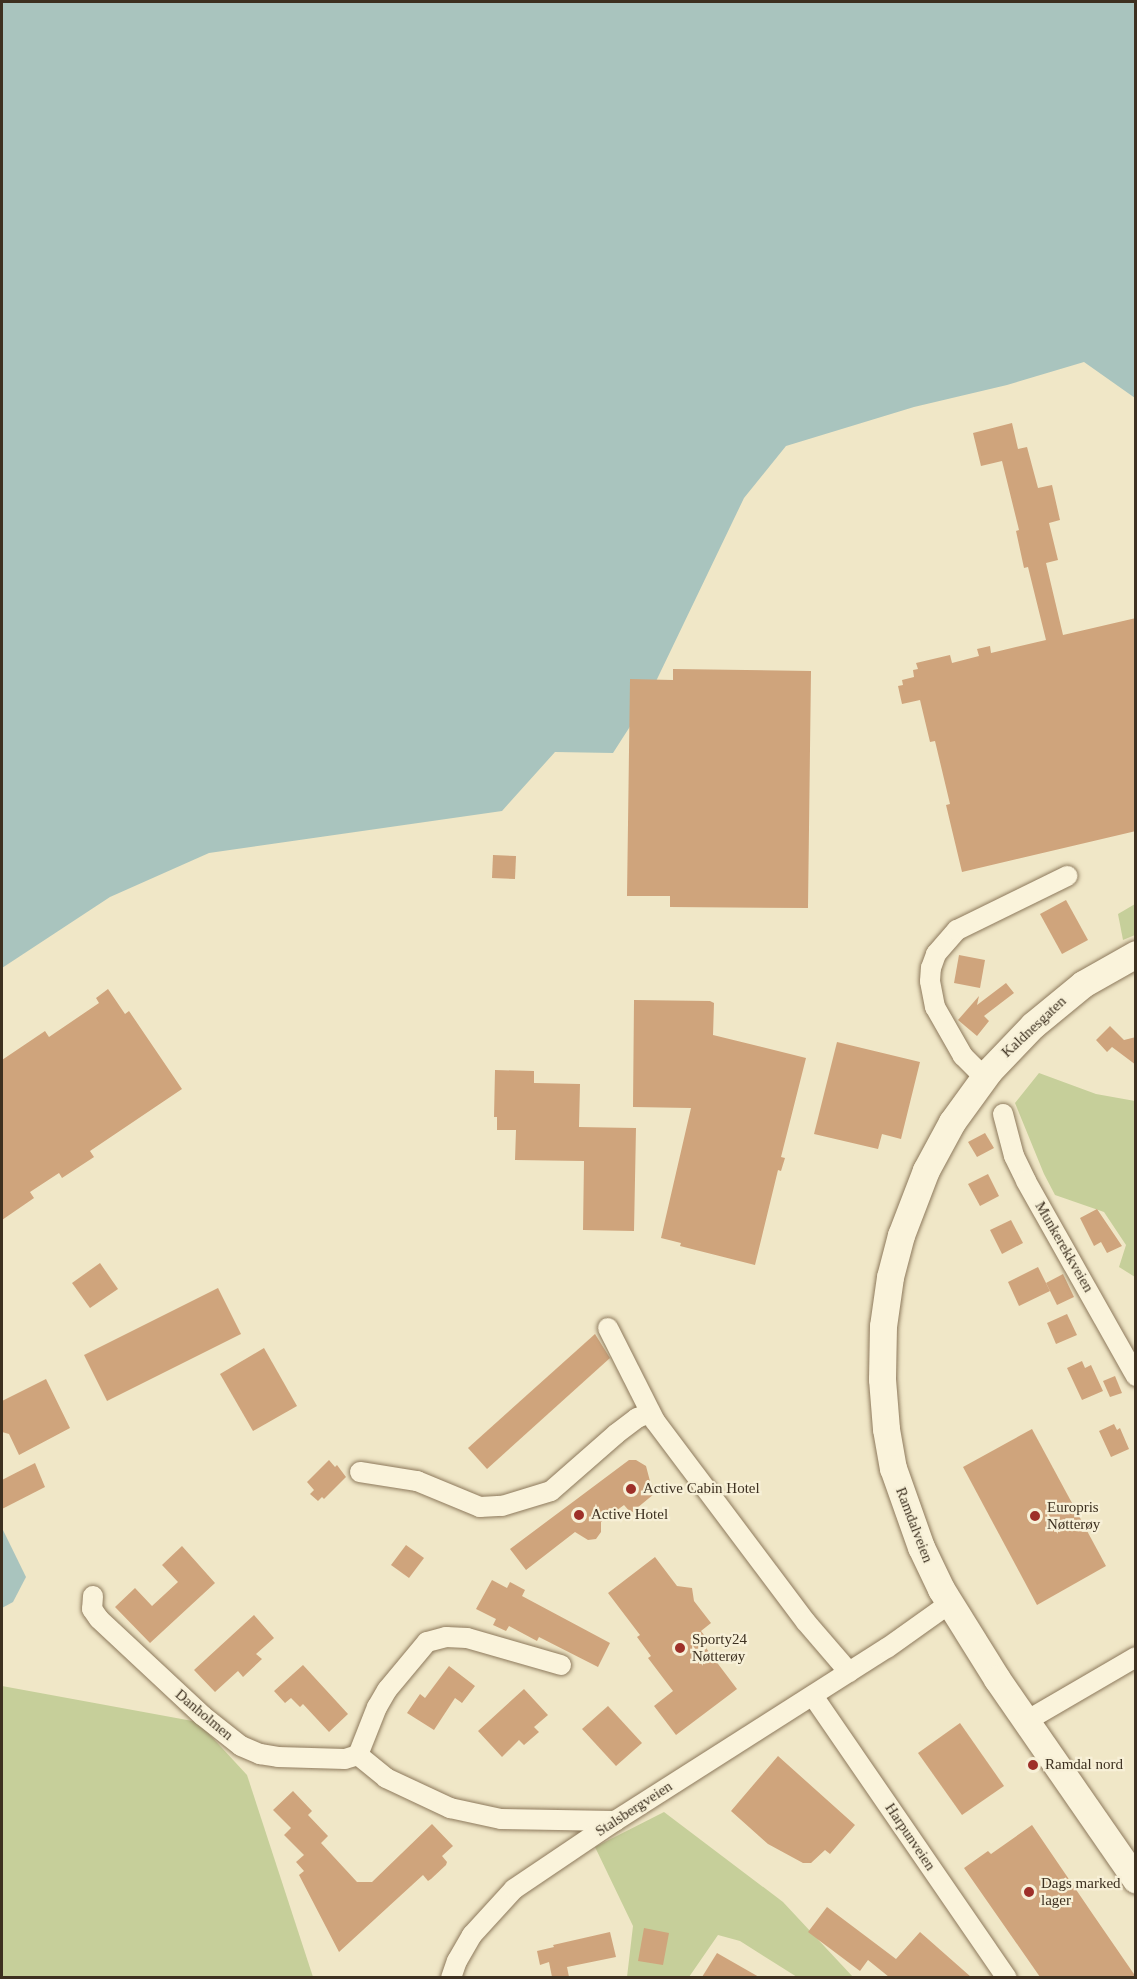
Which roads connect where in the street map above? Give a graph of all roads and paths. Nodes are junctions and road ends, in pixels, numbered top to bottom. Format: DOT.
graph roads {
  1 [pos="1067,876"];
  2 [pos="1136,954"];
  3 [pos="984,1077"];
  4 [pos="1003,1114"];
  5 [pos="952,1122"];
  6 [pos="608,1328"];
  7 [pos="1136,1376"];
  8 [pos="650,1413"];
  9 [pos="360,1472"];
  10 [pos="93,1596"];
  11 [pos="950,1604"];
  12 [pos="1136,1657"];
  13 [pos="561,1665"];
  14 [pos="849,1672"];
  15 [pos="813,1696"];
  16 [pos="1026,1720"];
  17 [pos="358,1755"];
  18 [pos="615,1821"];
  19 [pos="1136,1880"];
  20 [pos="451,1977"];
  21 [pos="1007,1977"];
  1 -- 3 [label="street"];
  2 -- 3 [label="main road, Kaldnesgaten"];
  3 -- 5 [label="main road, Kaldnesgaten"];
  4 -- 7 [label="street, Munkerekkveien"];
  5 -- 11 [label="main road, Ramdalveien"];
  6 -- 8 [label="street"];
  8 -- 9 [label="street"];
  8 -- 14 [label="street"];
  10 -- 17 [label="street, Danholmen"];
  11 -- 14 [label="street, Stalsbergveien"];
  11 -- 16 [label="main road, Ramdalveien"];
  12 -- 16 [label="street"];
  13 -- 17 [label="street"];
  14 -- 15 [label="street, Stalsbergveien"];
  15 -- 18 [label="street, Stalsbergveien"];
  15 -- 21 [label="street, Harpunveien"];
  16 -- 19 [label="main road, Ramdalveien"];
  17 -- 18 [label="street"];
  18 -- 20 [label="street, Stalsbergveien"];
}
